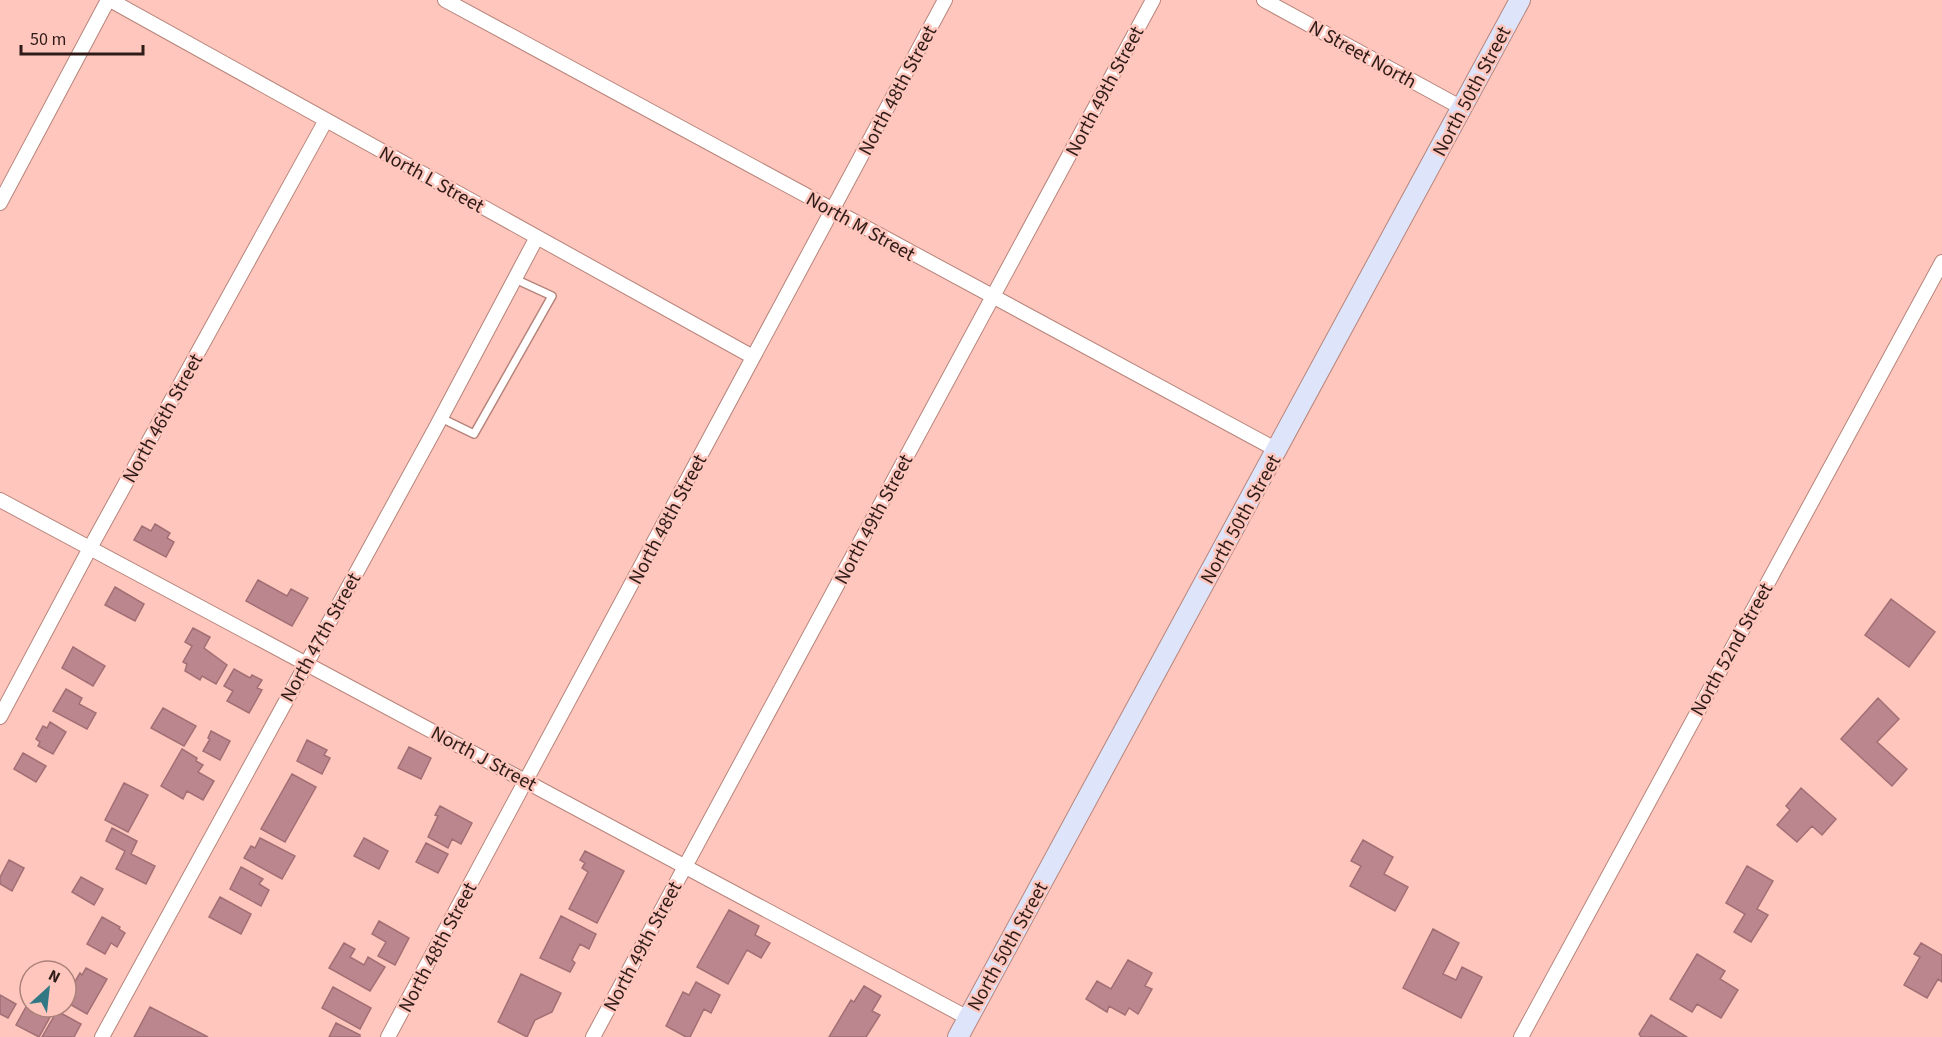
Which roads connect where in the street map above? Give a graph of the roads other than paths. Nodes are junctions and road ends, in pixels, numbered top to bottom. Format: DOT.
graph roads {
  1 [pos="109,0"];
  2 [pos="445,0"];
  3 [pos="945,0"];
  4 [pos="1153,0"];
  5 [pos="1264,0"];
  6 [pos="1520,0"];
  7 [pos="1462,108"];
  8 [pos="326,120"];
  9 [pos="0,203"];
  10 [pos="832,210"];
  11 [pos="537,237"];
  12 [pos="1942,262"];
  13 [pos="515,279"];
  14 [pos="992,298"];
  15 [pos="753,357"];
  16 [pos="441,418"];
  17 [pos="1277,450"];
  18 [pos="0,500"];
  19 [pos="90,548"];
  20 [pos="306,663"];
  21 [pos="0,717"];
  22 [pos="526,781"];
  23 [pos="685,866"];
  24 [pos="968,1018"];
  25 [pos="102,1037"];
  26 [pos="388,1037"];
  27 [pos="593,1037"];
  28 [pos="958,1037"];
  29 [pos="1521,1037"];
  1 -- 8 [label="street, North L Street"];
  1 -- 9 [label="street"];
  2 -- 10 [label="street, North M Street"];
  3 -- 10 [label="street, North 48th Street"];
  4 -- 14 [label="street, North 49th Street"];
  5 -- 7 [label="street, N Street North"];
  6 -- 7 [label="street, North 50th Street"];
  7 -- 17 [label="street, North 50th Street"];
  8 -- 11 [label="street, North L Street"];
  8 -- 19 [label="street, North 46th Street"];
  10 -- 14 [label="street, North M Street"];
  10 -- 15 [label="street, North 48th Street"];
  11 -- 13 [label="street, North 47th Street"];
  11 -- 15 [label="street, North L Street"];
  12 -- 29 [label="street, North 52nd Street"];
  13 -- 16 [label="street, North 47th Street"];
  13 -- 16 [label="lane"];
  14 -- 17 [label="street, North M Street"];
  14 -- 23 [label="street, North 49th Street"];
  15 -- 22 [label="street, North 48th Street"];
  16 -- 20 [label="street, North 47th Street"];
  17 -- 24 [label="street, North 50th Street"];
  18 -- 19 [label="street, North J Street"];
  19 -- 20 [label="street, North J Street"];
  19 -- 21 [label="street, North 46th Street"];
  20 -- 22 [label="street, North J Street"];
  20 -- 25 [label="street, North 47th Street"];
  22 -- 23 [label="street, North J Street"];
  22 -- 26 [label="street, North 48th Street"];
  23 -- 24 [label="street, North J Street"];
  23 -- 27 [label="street, North 49th Street"];
  24 -- 28 [label="street, North 50th Street"];
}
